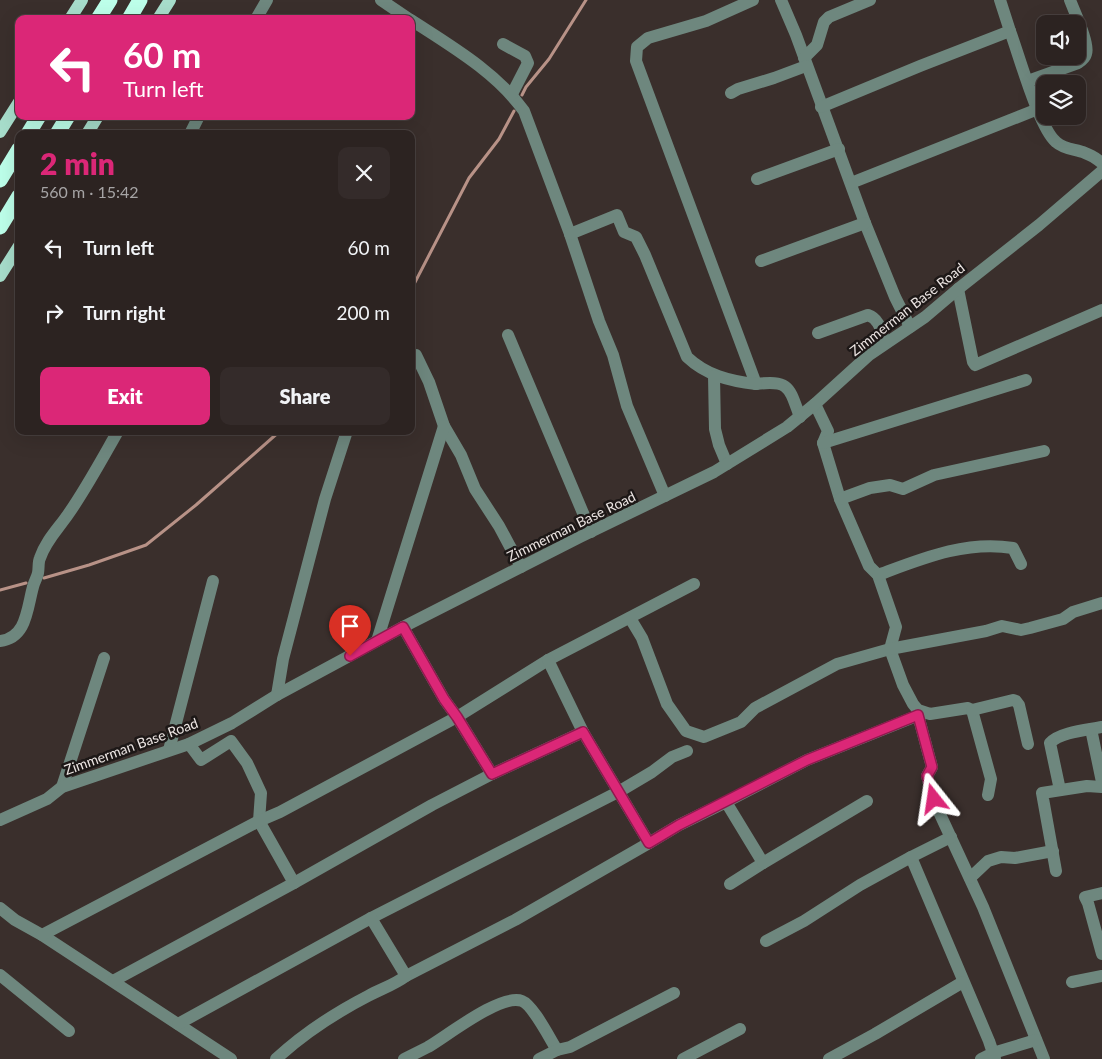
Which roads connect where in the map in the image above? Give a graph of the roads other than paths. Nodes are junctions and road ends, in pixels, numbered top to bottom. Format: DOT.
graph roads {
  1 [pos="82,0"];
  2 [pos="110,0"];
  3 [pos="140,0"];
  4 [pos="170,0"];
  5 [pos="267,0"];
  6 [pos="381,0"];
  7 [pos="753,0"];
  8 [pos="782,0"];
  9 [pos="870,0"];
  10 [pos="1000,0"];
  11 [pos="1070,0"];
  12 [pos="73,15"];
  13 [pos="101,15"];
  14 [pos="131,15"];
  15 [pos="161,15"];
  16 [pos="258,15"];
  17 [pos="404,15"];
  18 [pos="415,22"];
  19 [pos="1010,31"];
  20 [pos="503,44"];
  21 [pos="805,62"];
  22 [pos="1028,81"];
  23 [pos="731,93"];
  24 [pos="512,94"];
  25 [pos="1036,103"];
  26 [pos="821,107"];
  27 [pos="15,108"];
  28 [pos="1036,110"];
  29 [pos="1045,125"];
  30 [pos="0,132"];
  31 [pos="838,149"];
  32 [pos="15,156"];
  33 [pos="1102,163"];
  34 [pos="1102,171"];
  35 [pos="757,179"];
  36 [pos="0,180"];
  37 [pos="851,183"];
  38 [pos="15,203"];
  39 [pos="865,223"];
  40 [pos="0,227"];
  41 [pos="570,234"];
  42 [pos="15,252"];
  43 [pos="761,261"];
  44 [pos="0,276"];
  45 [pos="958,289"];
  46 [pos="1102,310"];
  47 [pos="910,327"];
  48 [pos="818,333"];
  49 [pos="508,335"];
  50 [pos="885,343"];
  51 [pos="416,355"];
  52 [pos="714,376"];
  53 [pos="1026,380"];
  54 [pos="756,384"];
  55 [pos="815,404"];
  56 [pos="800,417"];
  57 [pos="444,426"];
  58 [pos="116,435"];
  59 [pos="346,435"];
  60 [pos="823,443"];
  61 [pos="1044,451"];
  62 [pos="727,464"];
  63 [pos="665,496"];
  64 [pos="840,499"];
  65 [pos="591,532"];
  66 [pos="1021,564"];
  67 [pos="520,567"];
  68 [pos="878,575"];
  69 [pos="213,581"];
  70 [pos="694,584"];
  71 [pos="1102,603"];
  72 [pos="630,618"];
  73 [pos="403,627"];
  74 [pos="0,641"];
  75 [pos="378,641"];
  76 [pos="890,649"];
  77 [pos="104,658"];
  78 [pos="548,660"];
  79 [pos="277,695"];
  80 [pos="972,710"];
  81 [pos="921,714"];
  82 [pos="457,717"];
  83 [pos="1097,728"];
  84 [pos="583,732"];
  85 [pos="189,744"];
  86 [pos="1028,744"];
  87 [pos="168,750"];
  88 [pos="687,751"];
  89 [pos="492,774"];
  90 [pos="1102,782"];
  91 [pos="1102,786"];
  92 [pos="62,787"];
  93 [pos="1060,790"];
  94 [pos="620,791"];
  95 [pos="988,795"];
  96 [pos="867,801"];
  97 [pos="726,802"];
  98 [pos="0,820"];
  99 [pos="259,821"];
  100 [pos="952,838"];
  101 [pos="649,843"];
  102 [pos="1053,851"];
  103 [pos="911,857"];
  104 [pos="763,863"];
  105 [pos="1056,871"];
  106 [pos="970,878"];
  107 [pos="294,883"];
  108 [pos="730,884"];
  109 [pos="1102,893"];
  110 [pos="0,908"];
  111 [pos="371,918"];
  112 [pos="42,935"];
  113 [pos="766,941"];
  114 [pos="1102,954"];
  115 [pos="0,975"];
  116 [pos="406,976"];
  117 [pos="1102,976"];
  118 [pos="113,981"];
  119 [pos="963,982"];
  120 [pos="1072,982"];
  121 [pos="674,993"];
  122 [pos="178,1024"];
  123 [pos="740,1029"];
  124 [pos="69,1031"];
  125 [pos="1036,1040"];
  126 [pos="557,1050"];
  127 [pos="994,1056"];
  128 [pos="231,1059"];
  129 [pos="276,1059"];
  130 [pos="404,1059"];
  131 [pos="539,1059"];
  132 [pos="683,1059"];
  133 [pos="829,1059"];
  134 [pos="981,1059"];
  135 [pos="1044,1059"];
  1 -- 12 [label="main road"];
  2 -- 13 [label="highway"];
  3 -- 14 [label="highway"];
  4 -- 15 [label="main road"];
  5 -- 16 [label="street"];
  6 -- 17 [label="street"];
  7 -- 54 [label="street"];
  8 -- 21 [label="street"];
  9 -- 21 [label="street"];
  10 -- 19 [label="street"];
  11 -- 22 [label="street"];
  18 -- 24 [label="street"];
  19 -- 22 [label="street"];
  19 -- 26 [label="street"];
  20 -- 24 [label="street"];
  21 -- 23 [label="street"];
  21 -- 26 [label="street"];
  22 -- 25 [label="street"];
  24 -- 41 [label="street"];
  26 -- 31 [label="street"];
  27 -- 30 [label="main road"];
  28 -- 37 [label="street"];
  29 -- 33 [label="street"];
  31 -- 35 [label="street"];
  31 -- 37 [label="street"];
  32 -- 36 [label="highway"];
  34 -- 45 [label="street, Zimmerman Base Road"];
  37 -- 39 [label="street"];
  38 -- 40 [label="highway"];
  39 -- 43 [label="street"];
  39 -- 47 [label="street"];
  41 -- 52 [label="street"];
  41 -- 63 [label="street"];
  42 -- 44 [label="main road"];
  45 -- 46 [label="street"];
  45 -- 47 [label="street, Zimmerman Base Road"];
  47 -- 50 [label="street, Zimmerman Base Road"];
  48 -- 50 [label="street"];
  49 -- 65 [label="street"];
  50 -- 55 [label="street, Zimmerman Base Road"];
  51 -- 57 [label="street"];
  52 -- 54 [label="street"];
  52 -- 62 [label="street"];
  53 -- 60 [label="street"];
  54 -- 56 [label="street"];
  55 -- 56 [label="street, Zimmerman Base Road"];
  55 -- 60 [label="street"];
  56 -- 62 [label="street, Zimmerman Base Road"];
  57 -- 67 [label="street"];
  57 -- 75 [label="street"];
  58 -- 74 [label="street"];
  59 -- 79 [label="street"];
  60 -- 64 [label="street"];
  61 -- 64 [label="street"];
  62 -- 63 [label="street, Zimmerman Base Road"];
  63 -- 65 [label="street, Zimmerman Base Road"];
  64 -- 68 [label="street"];
  65 -- 67 [label="street, Zimmerman Base Road"];
  66 -- 68 [label="street"];
  67 -- 73 [label="street, Zimmerman Base Road"];
  68 -- 76 [label="street"];
  69 -- 87 [label="street"];
  70 -- 72 [label="street"];
  71 -- 76 [label="street"];
  72 -- 76 [label="street"];
  72 -- 78 [label="street"];
  73 -- 75 [label="street, Zimmerman Base Road"];
  73 -- 82 [label="street"];
  75 -- 79 [label="street, Zimmerman Base Road"];
  76 -- 81 [label="street"];
  77 -- 92 [label="street"];
  78 -- 82 [label="street"];
  78 -- 84 [label="street"];
  79 -- 85 [label="street, Zimmerman Base Road"];
  80 -- 81 [label="street"];
  80 -- 86 [label="street"];
  80 -- 95 [label="street"];
  81 -- 97 [label="street"];
  81 -- 100 [label="street"];
  82 -- 89 [label="street"];
  82 -- 99 [label="street"];
  83 -- 90 [label="street"];
  83 -- 93 [label="street"];
  84 -- 89 [label="street"];
  84 -- 94 [label="street"];
  85 -- 87 [label="street, Zimmerman Base Road"];
  85 -- 99 [label="street"];
  87 -- 92 [label="street, Zimmerman Base Road"];
  88 -- 94 [label="street"];
  89 -- 107 [label="street"];
  91 -- 93 [label="street"];
  92 -- 98 [label="street, Zimmerman Base Road"];
  93 -- 102 [label="street"];
  94 -- 101 [label="street"];
  94 -- 111 [label="street"];
  96 -- 104 [label="street"];
  97 -- 101 [label="street"];
  97 -- 104 [label="street"];
  99 -- 107 [label="street"];
  99 -- 112 [label="street"];
  100 -- 103 [label="street"];
  100 -- 106 [label="street"];
  101 -- 116 [label="street"];
  102 -- 105 [label="street"];
  102 -- 106 [label="street"];
  103 -- 113 [label="street"];
  103 -- 119 [label="street"];
  104 -- 108 [label="street"];
  106 -- 125 [label="street"];
  107 -- 118 [label="street"];
  109 -- 114 [label="street"];
  110 -- 112 [label="street"];
  111 -- 116 [label="street"];
  111 -- 122 [label="street"];
  112 -- 118 [label="street"];
  115 -- 124 [label="street"];
  116 -- 129 [label="street"];
  117 -- 120 [label="street"];
  118 -- 122 [label="street"];
  119 -- 127 [label="street"];
  119 -- 133 [label="street"];
  121 -- 126 [label="street"];
  122 -- 128 [label="street"];
  123 -- 132 [label="street"];
  125 -- 127 [label="street"];
  125 -- 135 [label="street"];
  126 -- 130 [label="street"];
  126 -- 131 [label="street"];
  127 -- 134 [label="street"];
}
